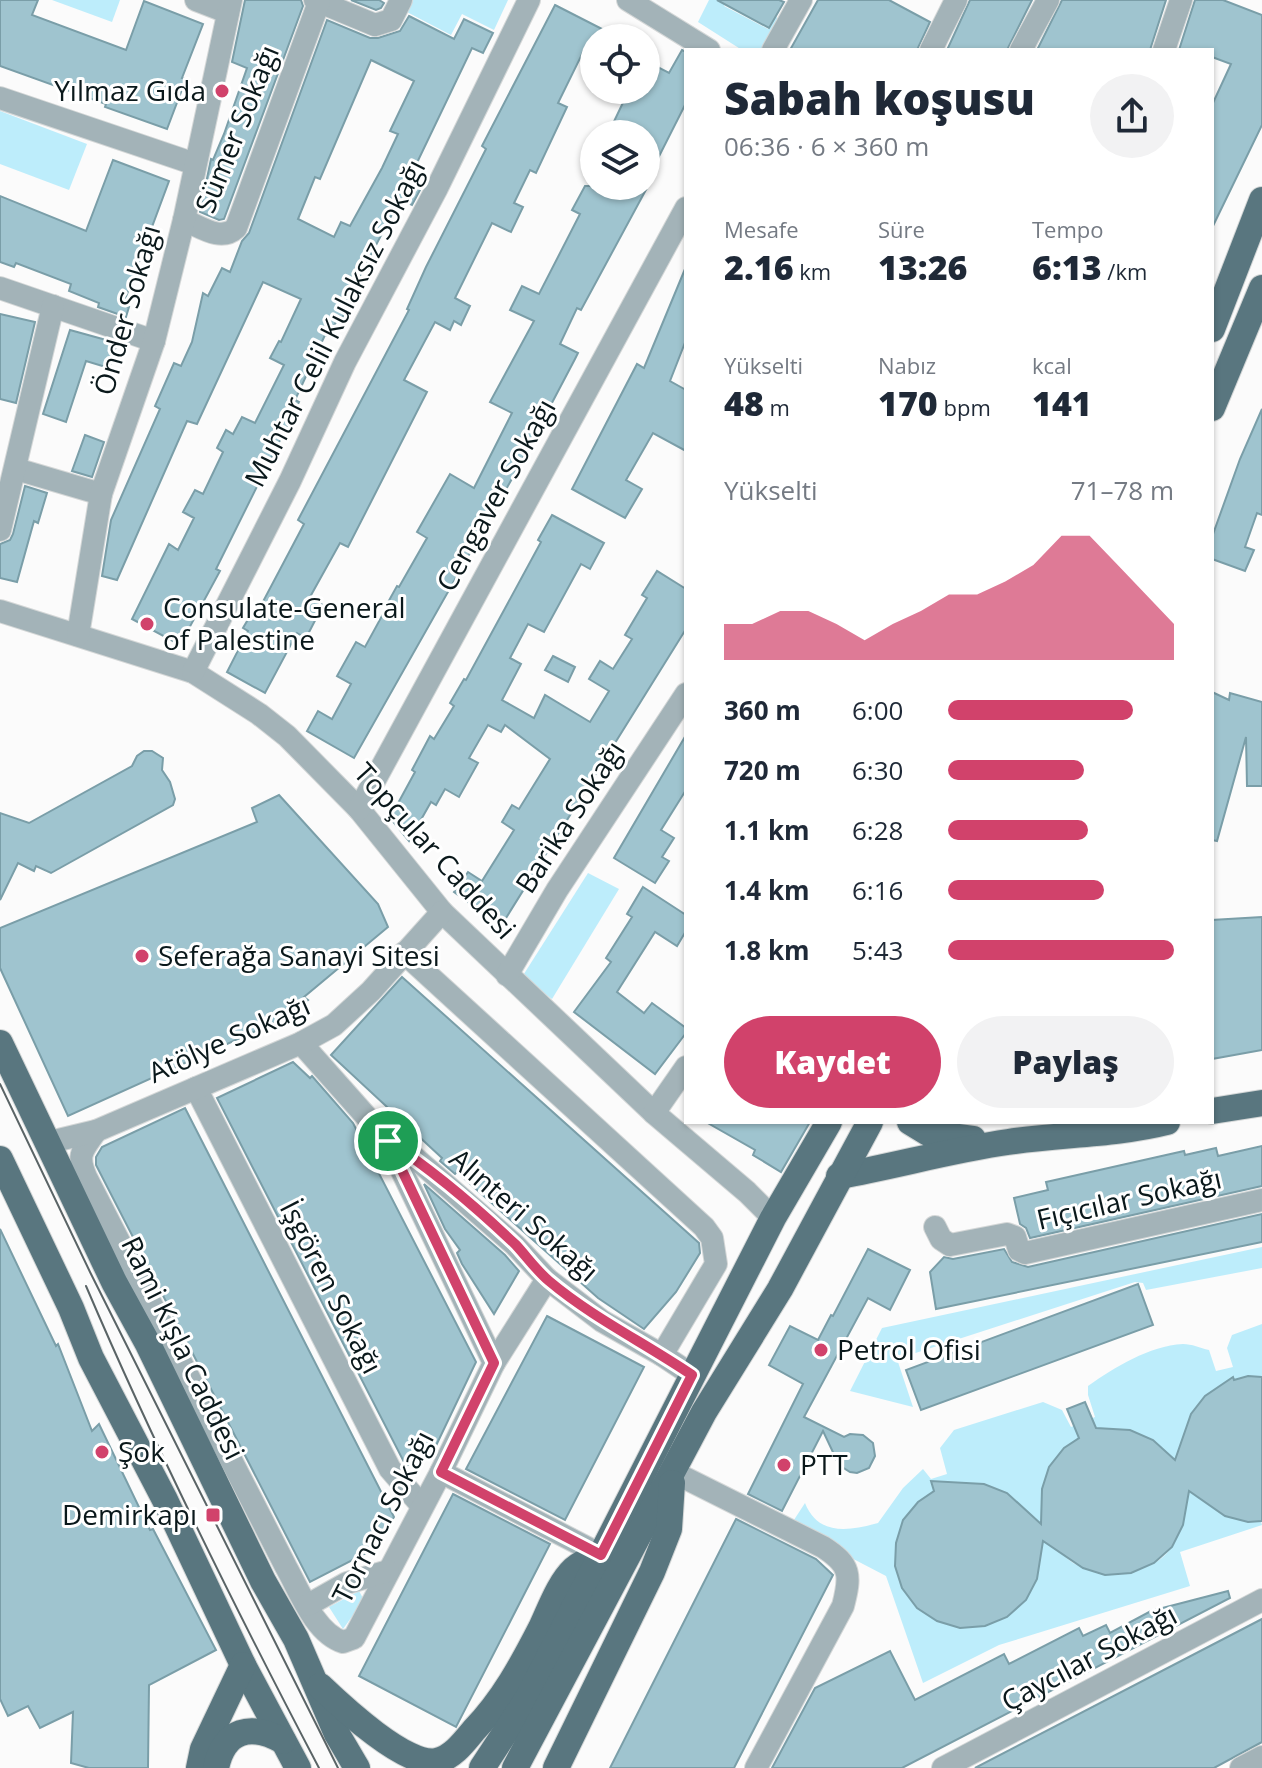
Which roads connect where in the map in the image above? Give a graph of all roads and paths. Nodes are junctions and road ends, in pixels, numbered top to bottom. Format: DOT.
graph roads {
  1 [pos="196,0"];
  2 [pos="401,0"];
  3 [pos="529,0"];
  4 [pos="628,0"];
  5 [pos="801,0"];
  6 [pos="956,0"];
  7 [pos="1048,0"];
  8 [pos="1181,0"];
  9 [pos="317,1"];
  10 [pos="229,6"];
  11 [pos="706,48"];
  12 [pos="774,48"];
  13 [pos="932,48"];
  14 [pos="1022,48"];
  15 [pos="1165,48"];
  16 [pos="0,98"];
  17 [pos="195,164"];
  18 [pos="1262,200"];
  19 [pos="684,212"];
  20 [pos="184,220"];
  21 [pos="0,288"];
  22 [pos="1262,288"];
  23 [pos="53,306"];
  24 [pos="1214,320"];
  25 [pos="1214,323"];
  26 [pos="1253,334"];
  27 [pos="154,341"];
  28 [pos="1214,404"];
  29 [pos="16,469"];
  30 [pos="101,494"];
  31 [pos="0,530"];
  32 [pos="0,611"];
  33 [pos="78,635"];
  34 [pos="193,672"];
  35 [pos="684,697"];
  36 [pos="359,809"];
  37 [pos="442,912"];
  38 [pos="404,953"];
  39 [pos="507,975"];
  40 [pos="0,1043"];
  41 [pos="301,1043"];
  42 [pos="684,1070"];
  43 [pos="196,1088"];
  44 [pos="1262,1103"];
  45 [pos="1214,1111"];
  46 [pos="654,1113"];
  47 [pos="828,1124"];
  48 [pos="869,1124"];
  49 [pos="913,1124"];
  50 [pos="1076,1124"];
  51 [pos="1159,1124"];
  52 [pos="96,1131"];
  53 [pos="973,1139"];
  54 [pos="388,1141"];
  55 [pos="46,1143"];
  56 [pos="814,1150"];
  57 [pos="0,1159"];
  58 [pos="848,1169"];
  59 [pos="1262,1200"];
  60 [pos="773,1218"];
  61 [pos="935,1227"];
  62 [pos="547,1279"];
  63 [pos="780,1289"];
  64 [pos="662,1355"];
  65 [pos="494,1363"];
  66 [pos="692,1375"];
  67 [pos="441,1472"];
  68 [pos="673,1472"];
  69 [pos="422,1506"];
  70 [pos="601,1555"];
  71 [pos="388,1571"];
  72 [pos="1262,1600"];
  73 [pos="308,1605"];
  74 [pos="243,1665"];
  75 [pos="313,1680"];
  76 [pos="283,1741"];
  77 [pos="1262,1757"];
  78 [pos="202,1766"];
  79 [pos="298,1768"];
  80 [pos="357,1768"];
  81 [pos="482,1768"];
  82 [pos="515,1768"];
  83 [pos="556,1768"];
  84 [pos="756,1768"];
  85 [pos="943,1768"];
  86 [pos="1241,1768"];
  1 -- 10 [label="street"];
  2 -- 9 [label="street"];
  3 -- 34 [label="street, Muhtar Celil Kulaksız Sokağı"];
  4 -- 11 [label="street"];
  5 -- 12 [label="street"];
  6 -- 13 [label="street"];
  7 -- 14 [label="street"];
  8 -- 15 [label="street"];
  9 -- 20 [label="street, Sümer Sokağı"];
  10 -- 17 [label="street, Önder Sokağı"];
  16 -- 17 [label="street"];
  17 -- 20 [label="street, Önder Sokağı"];
  18 -- 24 [label="main road"];
  19 -- 36 [label="street, Cengaver Sokağı"];
  20 -- 27 [label="street, Önder Sokağı"];
  21 -- 23 [label="street"];
  22 -- 26 [label="main road"];
  23 -- 27 [label="street"];
  23 -- 29 [label="street"];
  25 -- 26 [label="main road"];
  26 -- 28 [label="main road"];
  27 -- 30 [label="street, Önder Sokağı"];
  29 -- 30 [label="street"];
  29 -- 31 [label="street"];
  30 -- 33 [label="street, Önder Sokağı"];
  32 -- 33 [label="street, Topçular Caddesi"];
  33 -- 34 [label="street, Topçular Caddesi"];
  34 -- 36 [label="street, Topçular Caddesi"];
  35 -- 39 [label="street, Barika Sokağı"];
  36 -- 37 [label="street, Topçular Caddesi"];
  37 -- 38 [label="street, Atölye Sokağı"];
  37 -- 39 [label="street, Topçular Caddesi"];
  38 -- 41 [label="street, Atölye Sokağı"];
  38 -- 64 [label="street"];
  39 -- 46 [label="street, Topçular Caddesi"];
  40 -- 55 [label="main road, Rami Kışla Caddesi"];
  41 -- 43 [label="street, Atölye Sokağı"];
  41 -- 54 [label="street, Alınteri Sokağı"];
  42 -- 46 [label="street"];
  43 -- 52 [label="street, Atölye Sokağı"];
  43 -- 69 [label="street, İşgören Sokağı"];
  44 -- 45 [label="main road"];
  46 -- 60 [label="street, Topçular Caddesi"];
  47 -- 56 [label="main road"];
  48 -- 58 [label="main road"];
  49 -- 53 [label="main road"];
  50 -- 53 [label="main road"];
  51 -- 58 [label="main road"];
  52 -- 55 [label="street, Atölye Sokağı"];
  52 -- 73 [label="street, Tornacı Sokağı"];
  53 -- 58 [label="main road"];
  54 -- 62 [label="street, Alınteri Sokağı"];
  54 -- 65 [label="street"];
  55 -- 75 [label="main road, Rami Kışla Caddesi"];
  56 -- 58 [label="main road"];
  56 -- 60 [label="main road"];
  57 -- 74 [label="main road"];
  58 -- 63 [label="main road"];
  59 -- 61 [label="street, Fıçıcılar Sokağı"];
  60 -- 63 [label="main road"];
  60 -- 66 [label="main road"];
  62 -- 64 [label="street, Alınteri Sokağı"];
  62 -- 65 [label="street, Tornacı Sokağı"];
  63 -- 68 [label="main road"];
  64 -- 66 [label="street, Alınteri Sokağı"];
  65 -- 67 [label="street, Tornacı Sokağı"];
  66 -- 70 [label="main road"];
  67 -- 69 [label="street, Tornacı Sokağı"];
  67 -- 70 [label="street"];
  68 -- 82 [label="main road"];
  68 -- 83 [label="main road"];
  68 -- 84 [label="street"];
  69 -- 71 [label="street, Tornacı Sokağı"];
  70 -- 75 [label="main road"];
  70 -- 81 [label="main road"];
  71 -- 73 [label="street"];
  71 -- 73 [label="street, Tornacı Sokağı"];
  72 -- 85 [label="street, Çaycılar Sokağı"];
  74 -- 76 [label="main road"];
  74 -- 78 [label="main road"];
  75 -- 80 [label="main road, Rami Kışla Caddesi"];
  76 -- 78 [label="main road"];
  76 -- 79 [label="main road"];
  77 -- 86 [label="street"];
}
